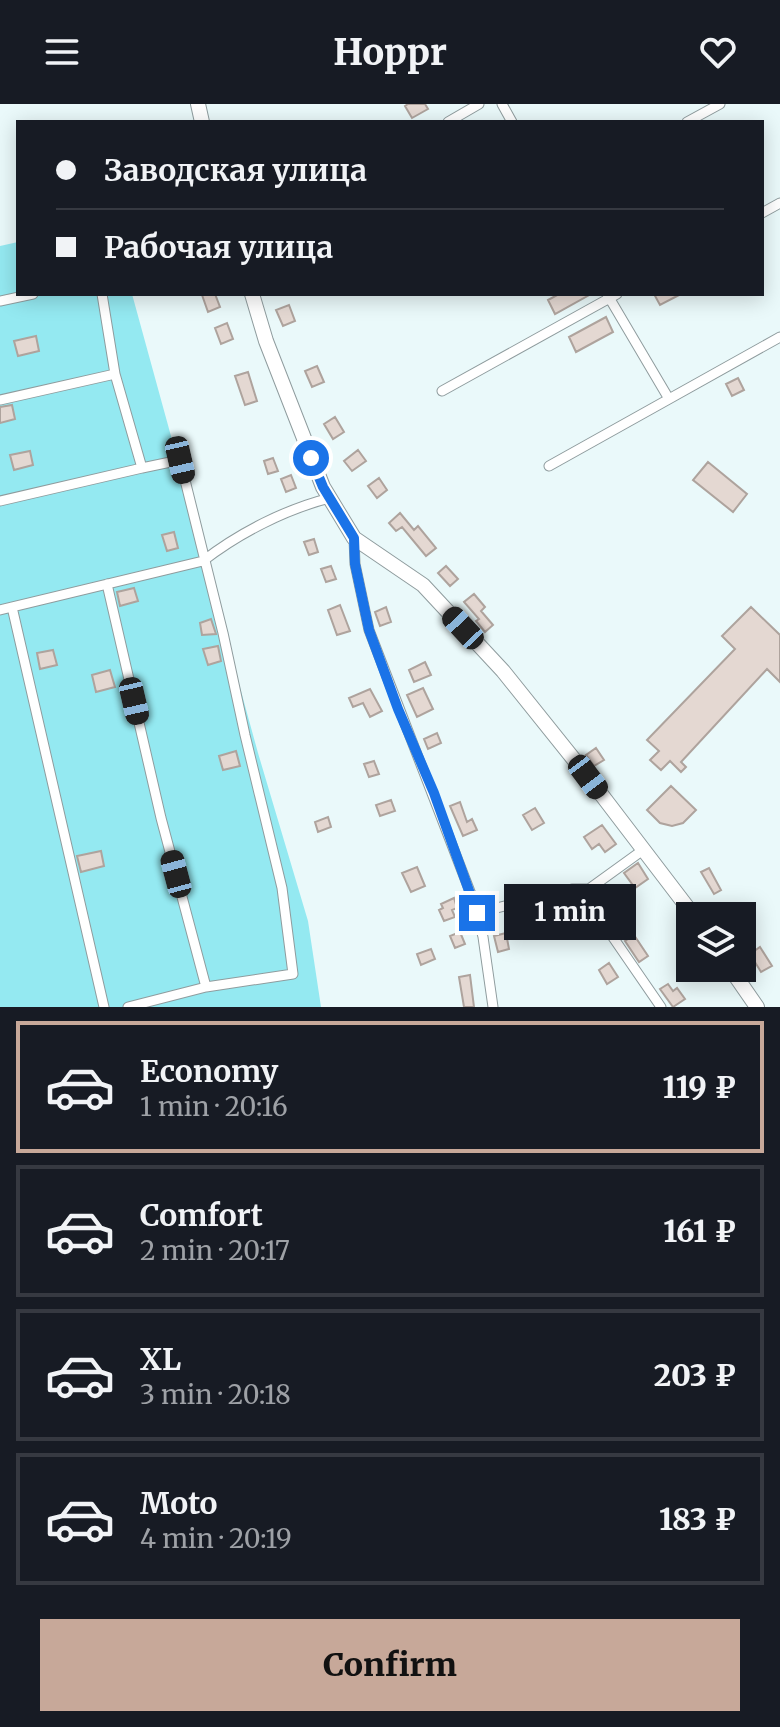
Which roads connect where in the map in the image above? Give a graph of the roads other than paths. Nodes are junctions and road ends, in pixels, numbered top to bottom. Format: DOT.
graph roads {
  1 [pos="479,104"];
  2 [pos="720,104"];
  3 [pos="451,120"];
  4 [pos="691,120"];
  5 [pos="24,296"];
  6 [pos="102,296"];
  7 [pos="253,296"];
  8 [pos="609,296"];
  9 [pos="612,296"];
  10 [pos="0,301"];
  11 [pos="780,337"];
  12 [pos="115,374"];
  13 [pos="442,391"];
  14 [pos="669,399"];
  15 [pos="0,400"];
  16 [pos="549,466"];
  17 [pos="142,468"];
  18 [pos="330,498"];
  19 [pos="0,501"];
  20 [pos="354,538"];
  21 [pos="203,561"];
  22 [pos="107,584"];
  23 [pos="12,607"];
  24 [pos="0,610"];
  25 [pos="643,850"];
  26 [pos="589,889"];
  27 [pos="683,902"];
  28 [pos="477,913"];
  29 [pos="740,982"];
  30 [pos="206,987"];
  31 [pos="104,1007"];
  32 [pos="128,1007"];
  33 [pos="493,1007"];
  34 [pos="661,1007"];
  35 [pos="757,1007"];
  1 -- 3 [label="street"];
  2 -- 4 [label="street"];
  5 -- 10 [label="street"];
  6 -- 12 [label="street"];
  7 -- 18 [label="street"];
  8 -- 13 [label="street"];
  9 -- 14 [label="street"];
  11 -- 14 [label="street"];
  12 -- 15 [label="street"];
  12 -- 17 [label="street"];
  14 -- 16 [label="street"];
  17 -- 19 [label="street"];
  17 -- 21 [label="street"];
  18 -- 20 [label="street"];
  18 -- 21 [label="street"];
  20 -- 25 [label="street"];
  20 -- 28 [label="street"];
  21 -- 22 [label="street"];
  21 -- 30 [label="street"];
  22 -- 23 [label="street"];
  22 -- 30 [label="street"];
  23 -- 24 [label="street"];
  23 -- 31 [label="street"];
  25 -- 26 [label="street"];
  25 -- 27 [label="street"];
  26 -- 28 [label="street"];
  26 -- 34 [label="street"];
  28 -- 33 [label="street"];
  29 -- 35 [label="street"];
  30 -- 32 [label="street"];
}
